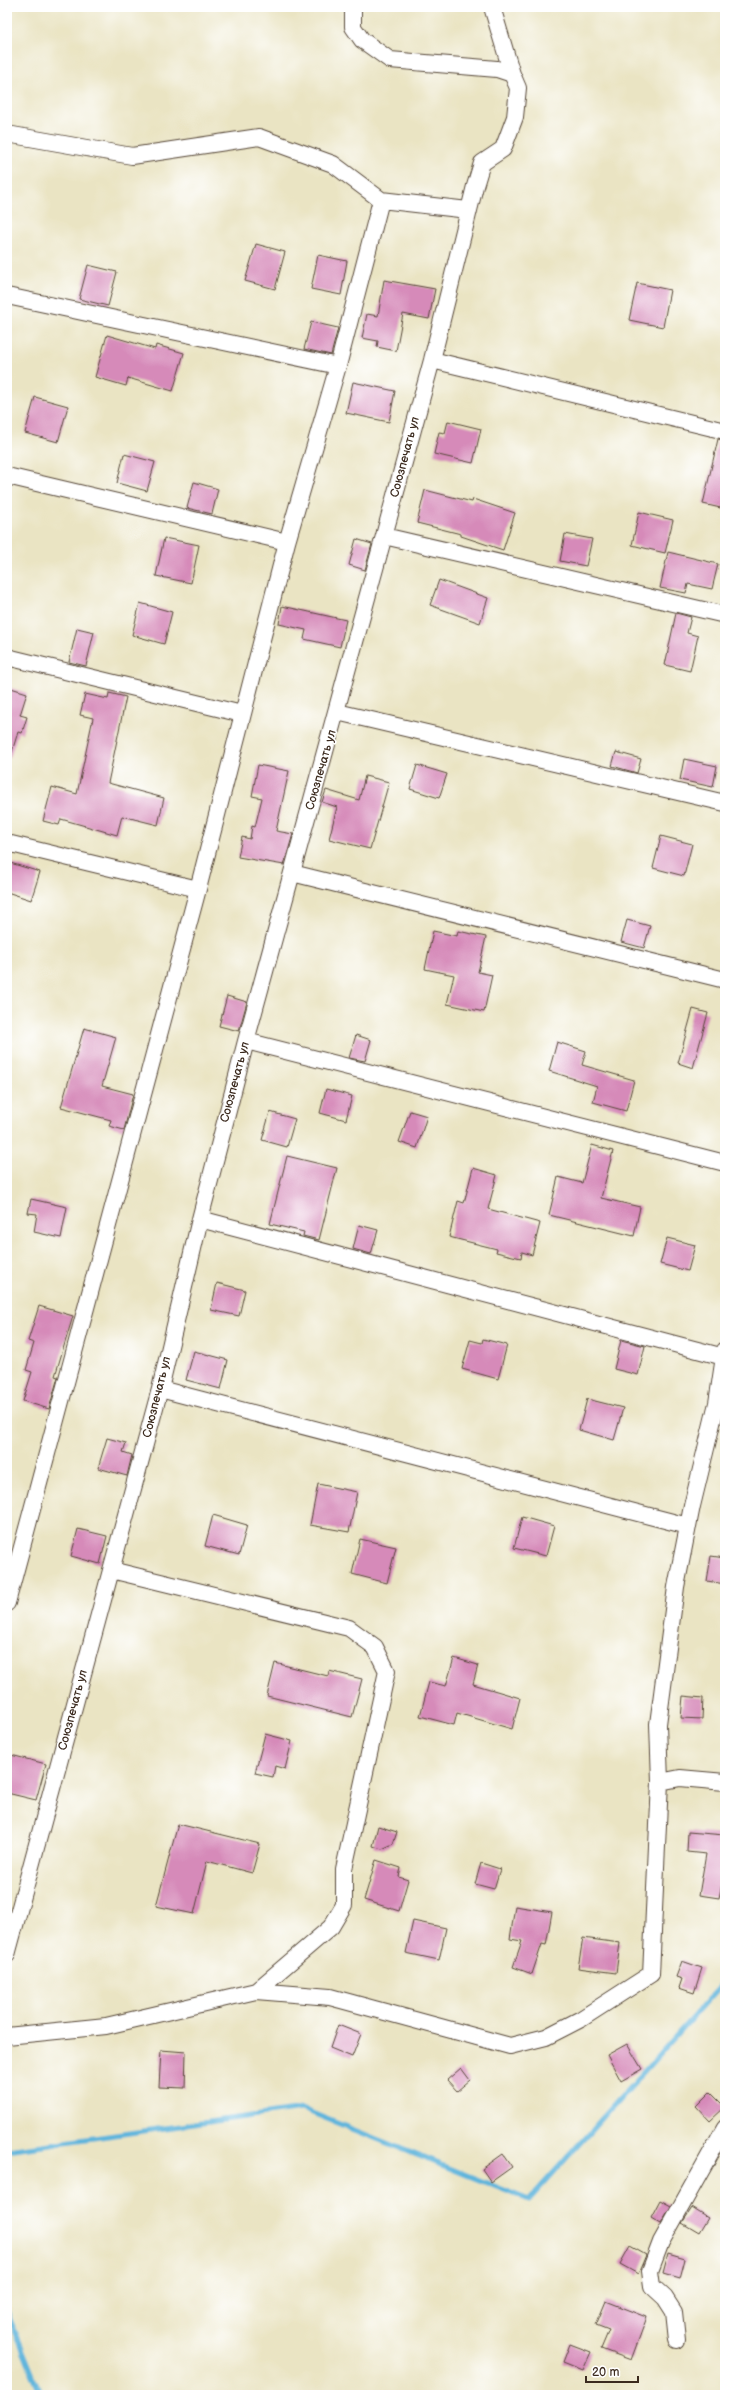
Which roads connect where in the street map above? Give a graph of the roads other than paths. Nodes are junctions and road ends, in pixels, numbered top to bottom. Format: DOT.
graph roads {
  1 [pos="353,7"];
  2 [pos="492,7"];
  3 [pos="512,74"];
  4 [pos="7,134"];
  5 [pos="382,200"];
  6 [pos="468,210"];
  7 [pos="7,296"];
  8 [pos="432,360"];
  9 [pos="338,366"];
  10 [pos="725,431"];
  11 [pos="7,476"];
  12 [pos="384,536"];
  13 [pos="286,542"];
  14 [pos="725,614"];
  15 [pos="7,657"];
  16 [pos="337,712"];
  17 [pos="242,714"];
  18 [pos="725,803"];
  19 [pos="7,843"];
  20 [pos="292,873"];
  21 [pos="198,889"];
  22 [pos="725,980"];
  23 [pos="246,1041"];
  24 [pos="725,1163"];
  25 [pos="200,1219"];
  26 [pos="724,1354"];
  27 [pos="160,1389"];
  28 [pos="688,1526"];
  29 [pos="111,1570"];
  30 [pos="7,1603"];
  31 [pos="660,1782"];
  32 [pos="725,1782"];
  33 [pos="7,1955"];
  34 [pos="256,1991"];
  35 [pos="11,2038"];
  36 [pos="725,2128"];
  37 [pos="677,2340"];
  1 -- 3 [label="street"];
  2 -- 3 [label="street, Союзпечать ул"];
  3 -- 6 [label="street, Союзпечать ул"];
  4 -- 5 [label="street"];
  5 -- 6 [label="street"];
  5 -- 9 [label="street"];
  6 -- 8 [label="street, Союзпечать ул"];
  7 -- 9 [label="street"];
  8 -- 10 [label="street"];
  8 -- 12 [label="street, Союзпечать ул"];
  9 -- 13 [label="street"];
  11 -- 13 [label="street"];
  12 -- 14 [label="street"];
  12 -- 16 [label="street, Союзпечать ул"];
  13 -- 17 [label="street"];
  15 -- 17 [label="street"];
  16 -- 18 [label="street"];
  16 -- 20 [label="street, Союзпечать ул"];
  17 -- 21 [label="street"];
  19 -- 21 [label="street"];
  20 -- 22 [label="street"];
  20 -- 23 [label="street, Союзпечать ул"];
  21 -- 30 [label="street"];
  23 -- 24 [label="street"];
  23 -- 25 [label="street, Союзпечать ул"];
  25 -- 26 [label="street"];
  25 -- 27 [label="street, Союзпечать ул"];
  26 -- 28 [label="street"];
  27 -- 28 [label="street"];
  27 -- 29 [label="street, Союзпечать ул"];
  28 -- 31 [label="street"];
  29 -- 33 [label="street, Союзпечать ул"];
  29 -- 34 [label="street"];
  31 -- 32 [label="street"];
  31 -- 34 [label="street"];
  34 -- 35 [label="street"];
  36 -- 37 [label="street"];
}
